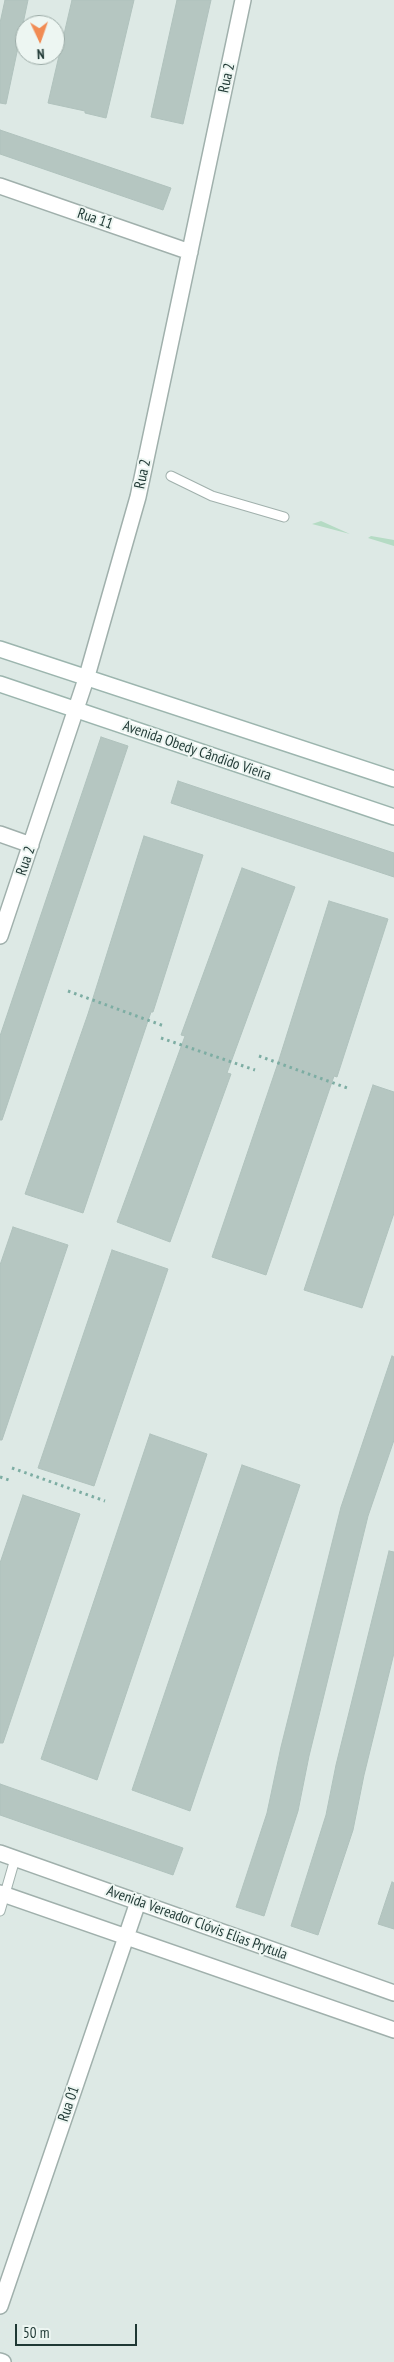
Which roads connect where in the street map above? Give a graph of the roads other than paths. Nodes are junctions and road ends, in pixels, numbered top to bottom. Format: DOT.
graph roads {
  1 [pos="243,0"];
  2 [pos="0,186"];
  3 [pos="190,252"];
  4 [pos="170,476"];
  5 [pos="284,517"];
  6 [pos="0,649"];
  7 [pos="87,676"];
  8 [pos="0,684"];
  9 [pos="76,710"];
  10 [pos="394,779"];
  11 [pos="394,817"];
  12 [pos="0,834"];
  13 [pos="32,845"];
  14 [pos="0,936"];
  15 [pos="0,1853"];
  16 [pos="15,1858"];
  17 [pos="2,1894"];
  18 [pos="138,1902"];
  19 [pos="0,1911"];
  20 [pos="126,1936"];
  21 [pos="394,1993"];
  22 [pos="394,2030"];
  23 [pos="0,2306"];
  1 -- 3 [label="street, Rua 2"];
  2 -- 3 [label="street, Rua 11"];
  3 -- 7 [label="street, Rua 2"];
  4 -- 5 [label="lane"];
  6 -- 7 [label="street"];
  7 -- 9 [label="street, Rua 2"];
  7 -- 10 [label="street"];
  8 -- 9 [label="street, Avenida Obedy Cândido Vieira"];
  9 -- 11 [label="street, Avenida Obedy Cândido Vieira"];
  9 -- 13 [label="street, Rua 2"];
  12 -- 13 [label="street"];
  13 -- 14 [label="street, Rua 2"];
  15 -- 16 [label="street, Avenida Vereador Clóvis Elias Prytula"];
  16 -- 17 [label="lane"];
  16 -- 18 [label="street, Avenida Vereador Clóvis Elias Prytula"];
  17 -- 19 [label="lane"];
  17 -- 20 [label="street"];
  18 -- 20 [label="street, Rua 01"];
  18 -- 21 [label="street, Avenida Vereador Clóvis Elias Prytula"];
  20 -- 22 [label="street"];
  20 -- 23 [label="street, Rua 01"];
}
